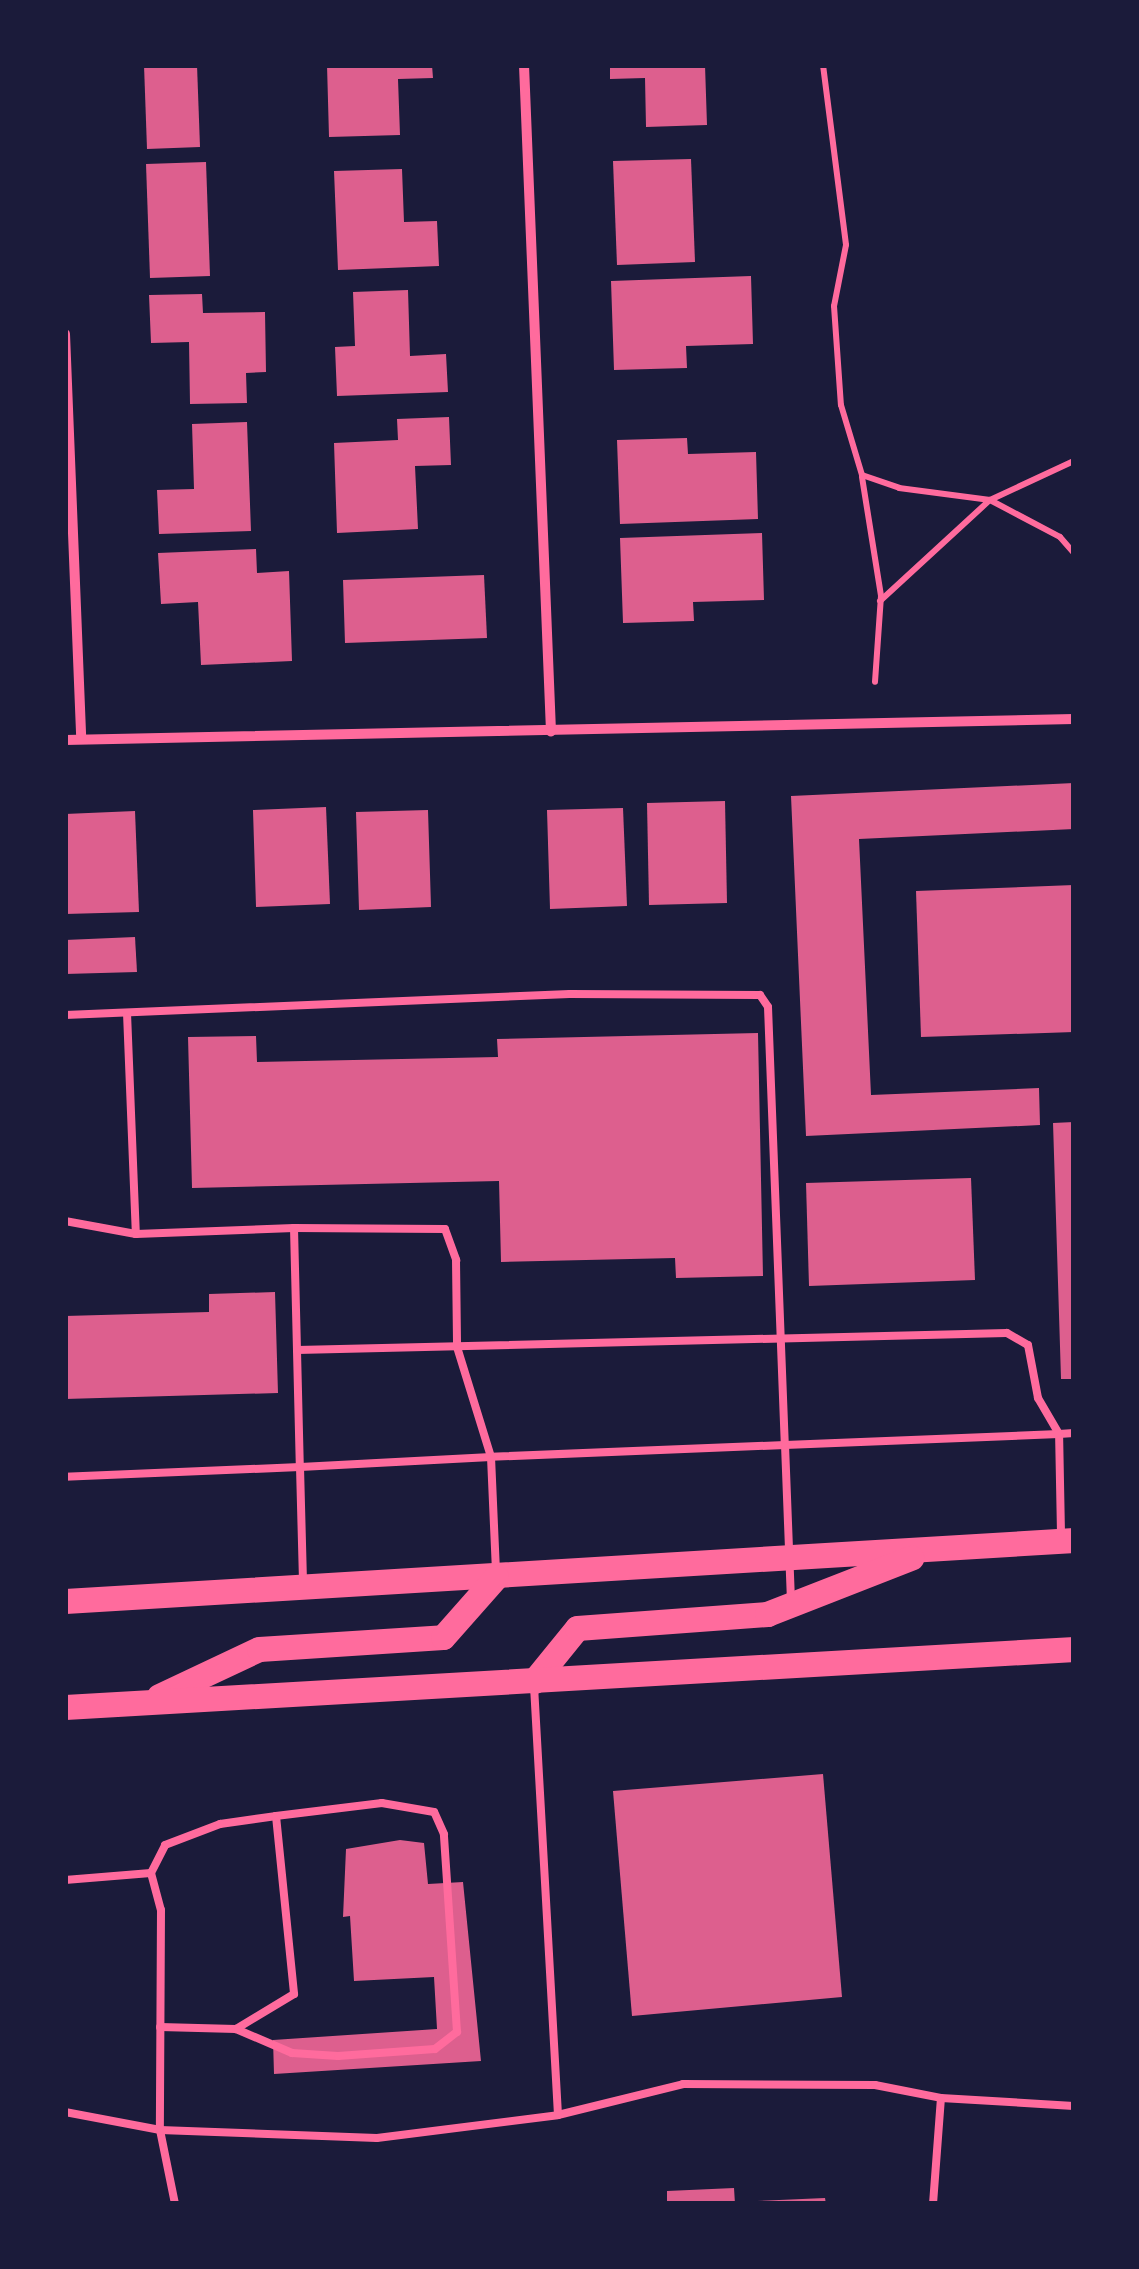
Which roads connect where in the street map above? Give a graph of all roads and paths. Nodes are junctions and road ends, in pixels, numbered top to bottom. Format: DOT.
graph roads {
  1 [pos="524,65"];
  2 [pos="823,65"];
  3 [pos="65,334"];
  4 [pos="1074,461"];
  5 [pos="862,475"];
  6 [pos="990,500"];
  7 [pos="1074,553"];
  8 [pos="880,601"];
  9 [pos="875,682"];
  10 [pos="1074,719"];
  11 [pos="551,731"];
  12 [pos="81,739"];
  13 [pos="65,740"];
  14 [pos="127,1013"];
  15 [pos="65,1015"];
  16 [pos="65,1220"];
  17 [pos="294,1228"];
  18 [pos="136,1234"];
  19 [pos="781,1336"];
  20 [pos="457,1346"];
  21 [pos="298,1350"];
  22 [pos="1074,1433"];
  23 [pos="1059,1434"];
  24 [pos="785,1445"];
  25 [pos="491,1457"];
  26 [pos="300,1466"];
  27 [pos="65,1477"];
  28 [pos="1068,1541"];
  29 [pos="934,1548"];
  30 [pos="790,1559"];
  31 [pos="496,1577"];
  32 [pos="304,1587"];
  33 [pos="65,1600"];
  34 [pos="791,1606"];
  35 [pos="1074,1649"];
  36 [pos="534,1681"];
  37 [pos="145,1702"];
  38 [pos="65,1707"];
  39 [pos="276,1816"];
  40 [pos="151,1873"];
  41 [pos="65,1880"];
  42 [pos="160,2027"];
  43 [pos="236,2029"];
  44 [pos="941,2098"];
  45 [pos="1074,2106"];
  46 [pos="65,2112"];
  47 [pos="558,2115"];
  48 [pos="160,2130"];
  49 [pos="175,2204"];
  50 [pos="933,2204"];
  1 -- 11 [label="street"];
  2 -- 5 [label="path"];
  3 -- 12 [label="street"];
  4 -- 6 [label="path"];
  5 -- 6 [label="path"];
  5 -- 8 [label="path"];
  6 -- 7 [label="path"];
  6 -- 8 [label="path"];
  8 -- 9 [label="path"];
  10 -- 11 [label="street"];
  11 -- 12 [label="street"];
  12 -- 13 [label="street"];
  14 -- 15 [label="lane"];
  14 -- 18 [label="lane"];
  14 -- 19 [label="lane"];
  16 -- 18 [label="lane"];
  17 -- 18 [label="lane"];
  17 -- 20 [label="lane"];
  17 -- 21 [label="lane"];
  19 -- 20 [label="lane"];
  19 -- 23 [label="lane"];
  19 -- 24 [label="lane"];
  20 -- 21 [label="lane"];
  20 -- 25 [label="lane"];
  21 -- 26 [label="lane"];
  22 -- 23 [label="lane"];
  23 -- 24 [label="lane"];
  23 -- 28 [label="lane"];
  24 -- 25 [label="lane"];
  24 -- 30 [label="lane"];
  25 -- 26 [label="lane"];
  25 -- 31 [label="lane"];
  26 -- 27 [label="lane"];
  26 -- 32 [label="lane"];
  28 -- 29 [label="main road"];
  29 -- 30 [label="main road"];
  29 -- 34 [label="main road"];
  30 -- 31 [label="main road"];
  30 -- 34 [label="lane"];
  31 -- 32 [label="main road"];
  31 -- 37 [label="main road"];
  32 -- 33 [label="main road"];
  34 -- 36 [label="main road"];
  35 -- 36 [label="main road"];
  36 -- 37 [label="main road"];
  36 -- 47 [label="lane"];
  37 -- 38 [label="main road"];
  39 -- 40 [label="lane"];
  39 -- 43 [label="lane"];
  39 -- 43 [label="lane"];
  40 -- 41 [label="lane"];
  40 -- 42 [label="lane"];
  42 -- 43 [label="lane"];
  42 -- 48 [label="lane"];
  44 -- 45 [label="lane"];
  44 -- 47 [label="lane"];
  44 -- 50 [label="lane"];
  46 -- 48 [label="lane"];
  47 -- 48 [label="lane"];
  48 -- 49 [label="lane"];
}
